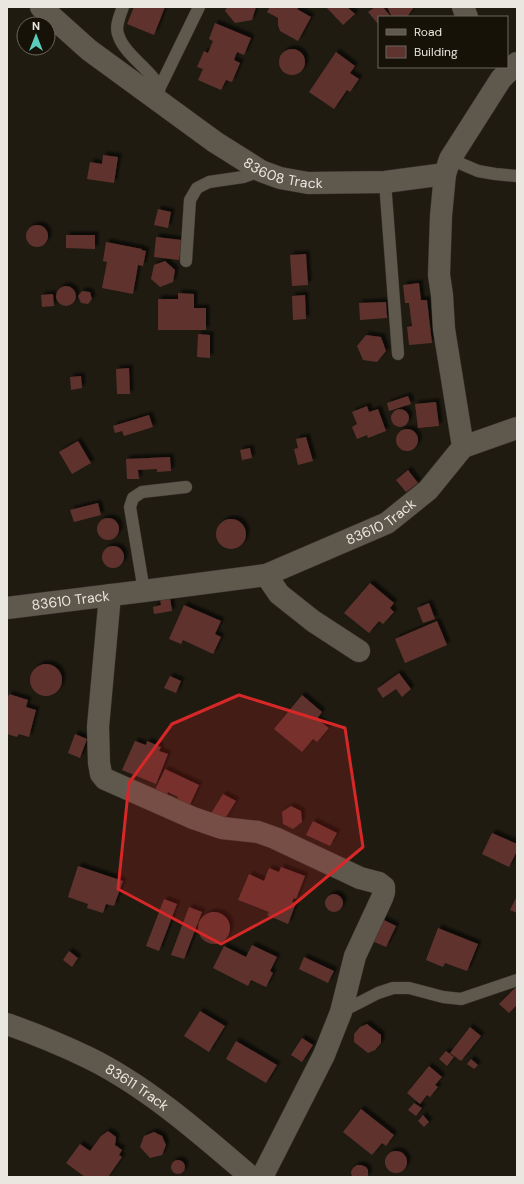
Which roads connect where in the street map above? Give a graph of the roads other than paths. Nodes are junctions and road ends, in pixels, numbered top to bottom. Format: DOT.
graph roads {
  1 [pos="41,7"];
  2 [pos="123,7"];
  3 [pos="199,7"];
  4 [pos="517,63"];
  5 [pos="158,93"];
  6 [pos="447,166"];
  7 [pos="261,171"];
  8 [pos="517,176"];
  9 [pos="385,182"];
  10 [pos="186,261"];
  11 [pos="398,354"];
  12 [pos="517,428"];
  13 [pos="463,447"];
  14 [pos="186,487"];
  15 [pos="266,575"];
  16 [pos="144,592"];
  17 [pos="110,595"];
  18 [pos="7,608"];
  19 [pos="358,651"];
  20 [pos="517,980"];
  21 [pos="341,1012"];
  22 [pos="7,1024"];
  23 [pos="251,1177"];
  24 [pos="262,1177"];
  1 -- 5 [label="street, 83608 Track"];
  2 -- 5 [label="lane"];
  3 -- 5 [label="lane"];
  4 -- 6 [label="street"];
  5 -- 7 [label="street, 83608 Track"];
  6 -- 8 [label="lane"];
  6 -- 9 [label="street, 83608 Track"];
  6 -- 13 [label="street"];
  7 -- 9 [label="street, 83608 Track"];
  7 -- 10 [label="lane"];
  9 -- 11 [label="lane"];
  12 -- 13 [label="street"];
  13 -- 15 [label="street, 83610 Track"];
  14 -- 16 [label="lane"];
  15 -- 16 [label="street, 83610 Track"];
  15 -- 19 [label="street"];
  16 -- 17 [label="street, 83610 Track"];
  17 -- 18 [label="street, 83610 Track"];
  17 -- 21 [label="street"];
  20 -- 21 [label="lane"];
  21 -- 24 [label="street"];
  22 -- 23 [label="street, 83611 Track"];
}
